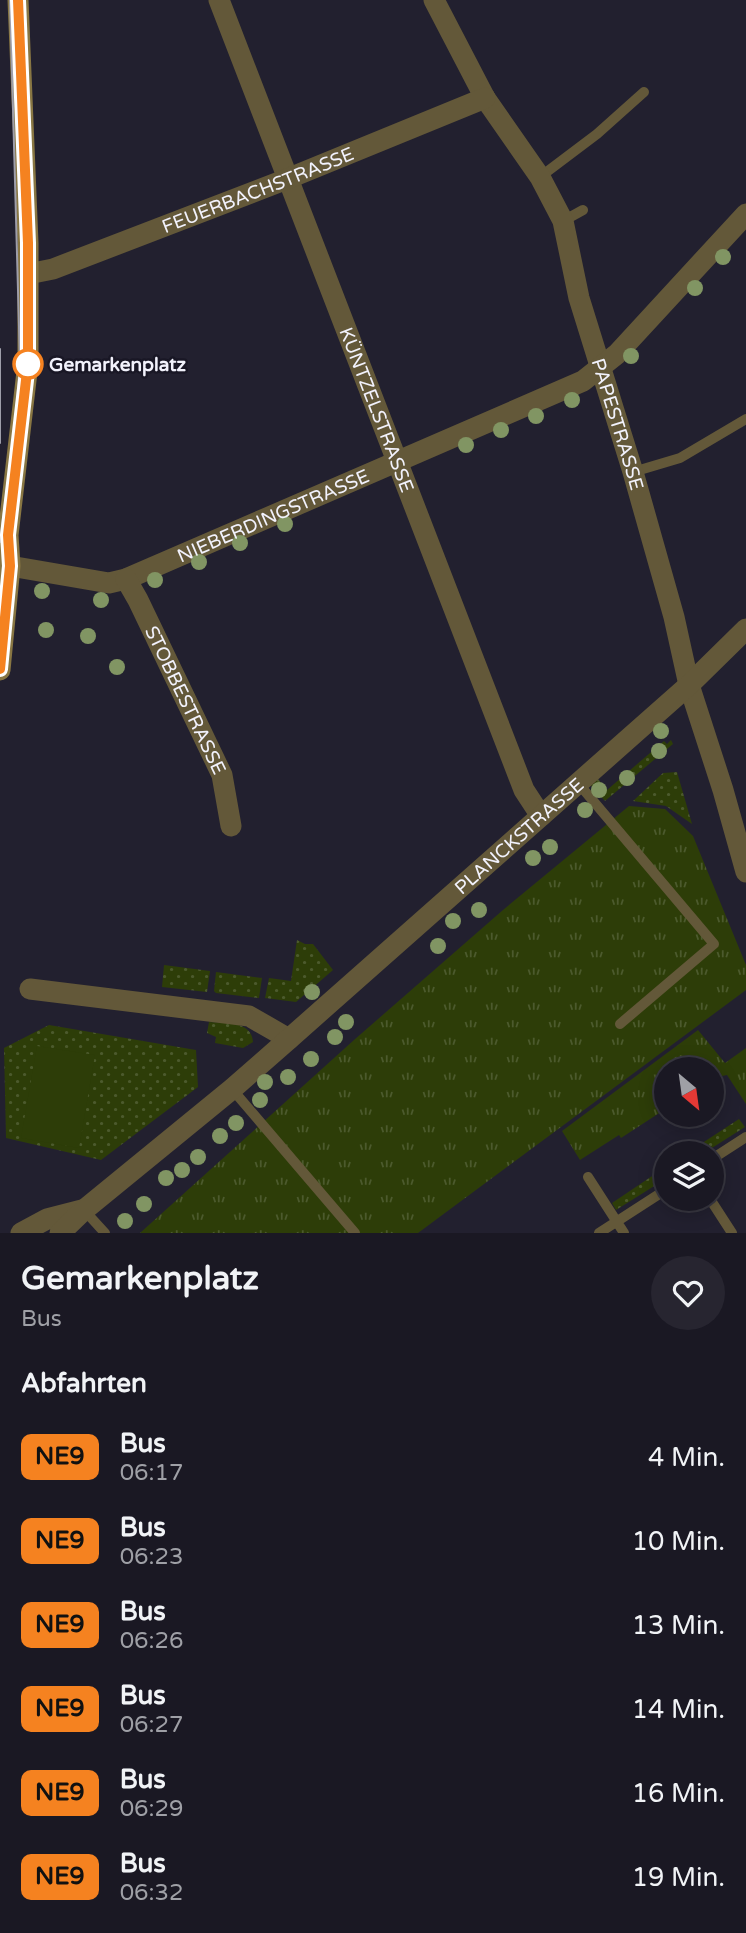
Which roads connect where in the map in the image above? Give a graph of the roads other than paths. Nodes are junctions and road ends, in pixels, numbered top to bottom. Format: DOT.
graph roads {
  1 [pos="219,0"];
  2 [pos="434,0"];
  3 [pos="22,3"];
  4 [pos="644,92"];
  5 [pos="485,97"];
  6 [pos="540,177"];
  7 [pos="288,179"];
  8 [pos="583,210"];
  9 [pos="746,214"];
  10 [pos="563,221"];
  11 [pos="28,274"];
  12 [pos="602,367"];
  13 [pos="746,419"];
  14 [pos="397,462"];
  15 [pos="633,472"];
  16 [pos="10,566"];
  17 [pos="126,579"];
  18 [pos="746,629"];
  19 [pos="0,670"];
  20 [pos="689,685"];
  21 [pos="578,783"];
  22 [pos="541,816"];
  23 [pos="231,826"];
  24 [pos="746,872"];
  25 [pos="30,989"];
  26 [pos="620,1024"];
  27 [pos="289,1040"];
  28 [pos="232,1089"];
  29 [pos="746,1137"];
  30 [pos="724,1151"];
  31 [pos="587,1177"];
  32 [pos="654,1197"];
  33 [pos="84,1210"];
  34 [pos="718,1211"];
  35 [pos="617,1221"];
  36 [pos="21,1233"];
  37 [pos="60,1233"];
  38 [pos="105,1233"];
  39 [pos="355,1233"];
  40 [pos="599,1233"];
  41 [pos="624,1233"];
  42 [pos="732,1233"];
  1 -- 7 [label="street, KÜNTZELSTRASSE"];
  2 -- 5 [label="street, PAPESTRASSE"];
  3 -- 11 [label="main road"];
  4 -- 6 [label="lane"];
  5 -- 6 [label="street, PAPESTRASSE"];
  5 -- 7 [label="street, FEUERBACHSTRASSE"];
  6 -- 10 [label="street, PAPESTRASSE"];
  7 -- 11 [label="street, FEUERBACHSTRASSE"];
  7 -- 14 [label="street, KÜNTZELSTRASSE"];
  8 -- 10 [label="lane"];
  9 -- 12 [label="street, NIEBERDINGSTRASSE"];
  10 -- 12 [label="street, PAPESTRASSE"];
  11 -- 16 [label="main road"];
  12 -- 14 [label="street, NIEBERDINGSTRASSE"];
  12 -- 15 [label="street, PAPESTRASSE"];
  13 -- 15 [label="lane"];
  14 -- 17 [label="street, NIEBERDINGSTRASSE"];
  14 -- 22 [label="street, KÜNTZELSTRASSE"];
  15 -- 20 [label="street, PAPESTRASSE"];
  16 -- 17 [label="street, NIEBERDINGSTRASSE"];
  16 -- 19 [label="main road"];
  17 -- 23 [label="street, STOBBESTRASSE"];
  18 -- 20 [label="street, PLANCKSTRASSE"];
  20 -- 21 [label="street, PLANCKSTRASSE"];
  20 -- 24 [label="street, PAPESTRASSE"];
  21 -- 22 [label="street, PLANCKSTRASSE"];
  21 -- 26 [label="lane"];
  22 -- 27 [label="street, PLANCKSTRASSE"];
  25 -- 27 [label="street"];
  27 -- 28 [label="street, PLANCKSTRASSE"];
  28 -- 33 [label="street, PLANCKSTRASSE"];
  28 -- 39 [label="lane"];
  29 -- 30 [label="lane"];
  31 -- 35 [label="lane"];
  32 -- 35 [label="lane"];
  33 -- 36 [label="street, PLANCKSTRASSE"];
  33 -- 37 [label="street, PLANCKSTRASSE"];
  33 -- 38 [label="lane"];
  34 -- 42 [label="lane"];
  35 -- 40 [label="lane"];
  35 -- 41 [label="lane"];
}
